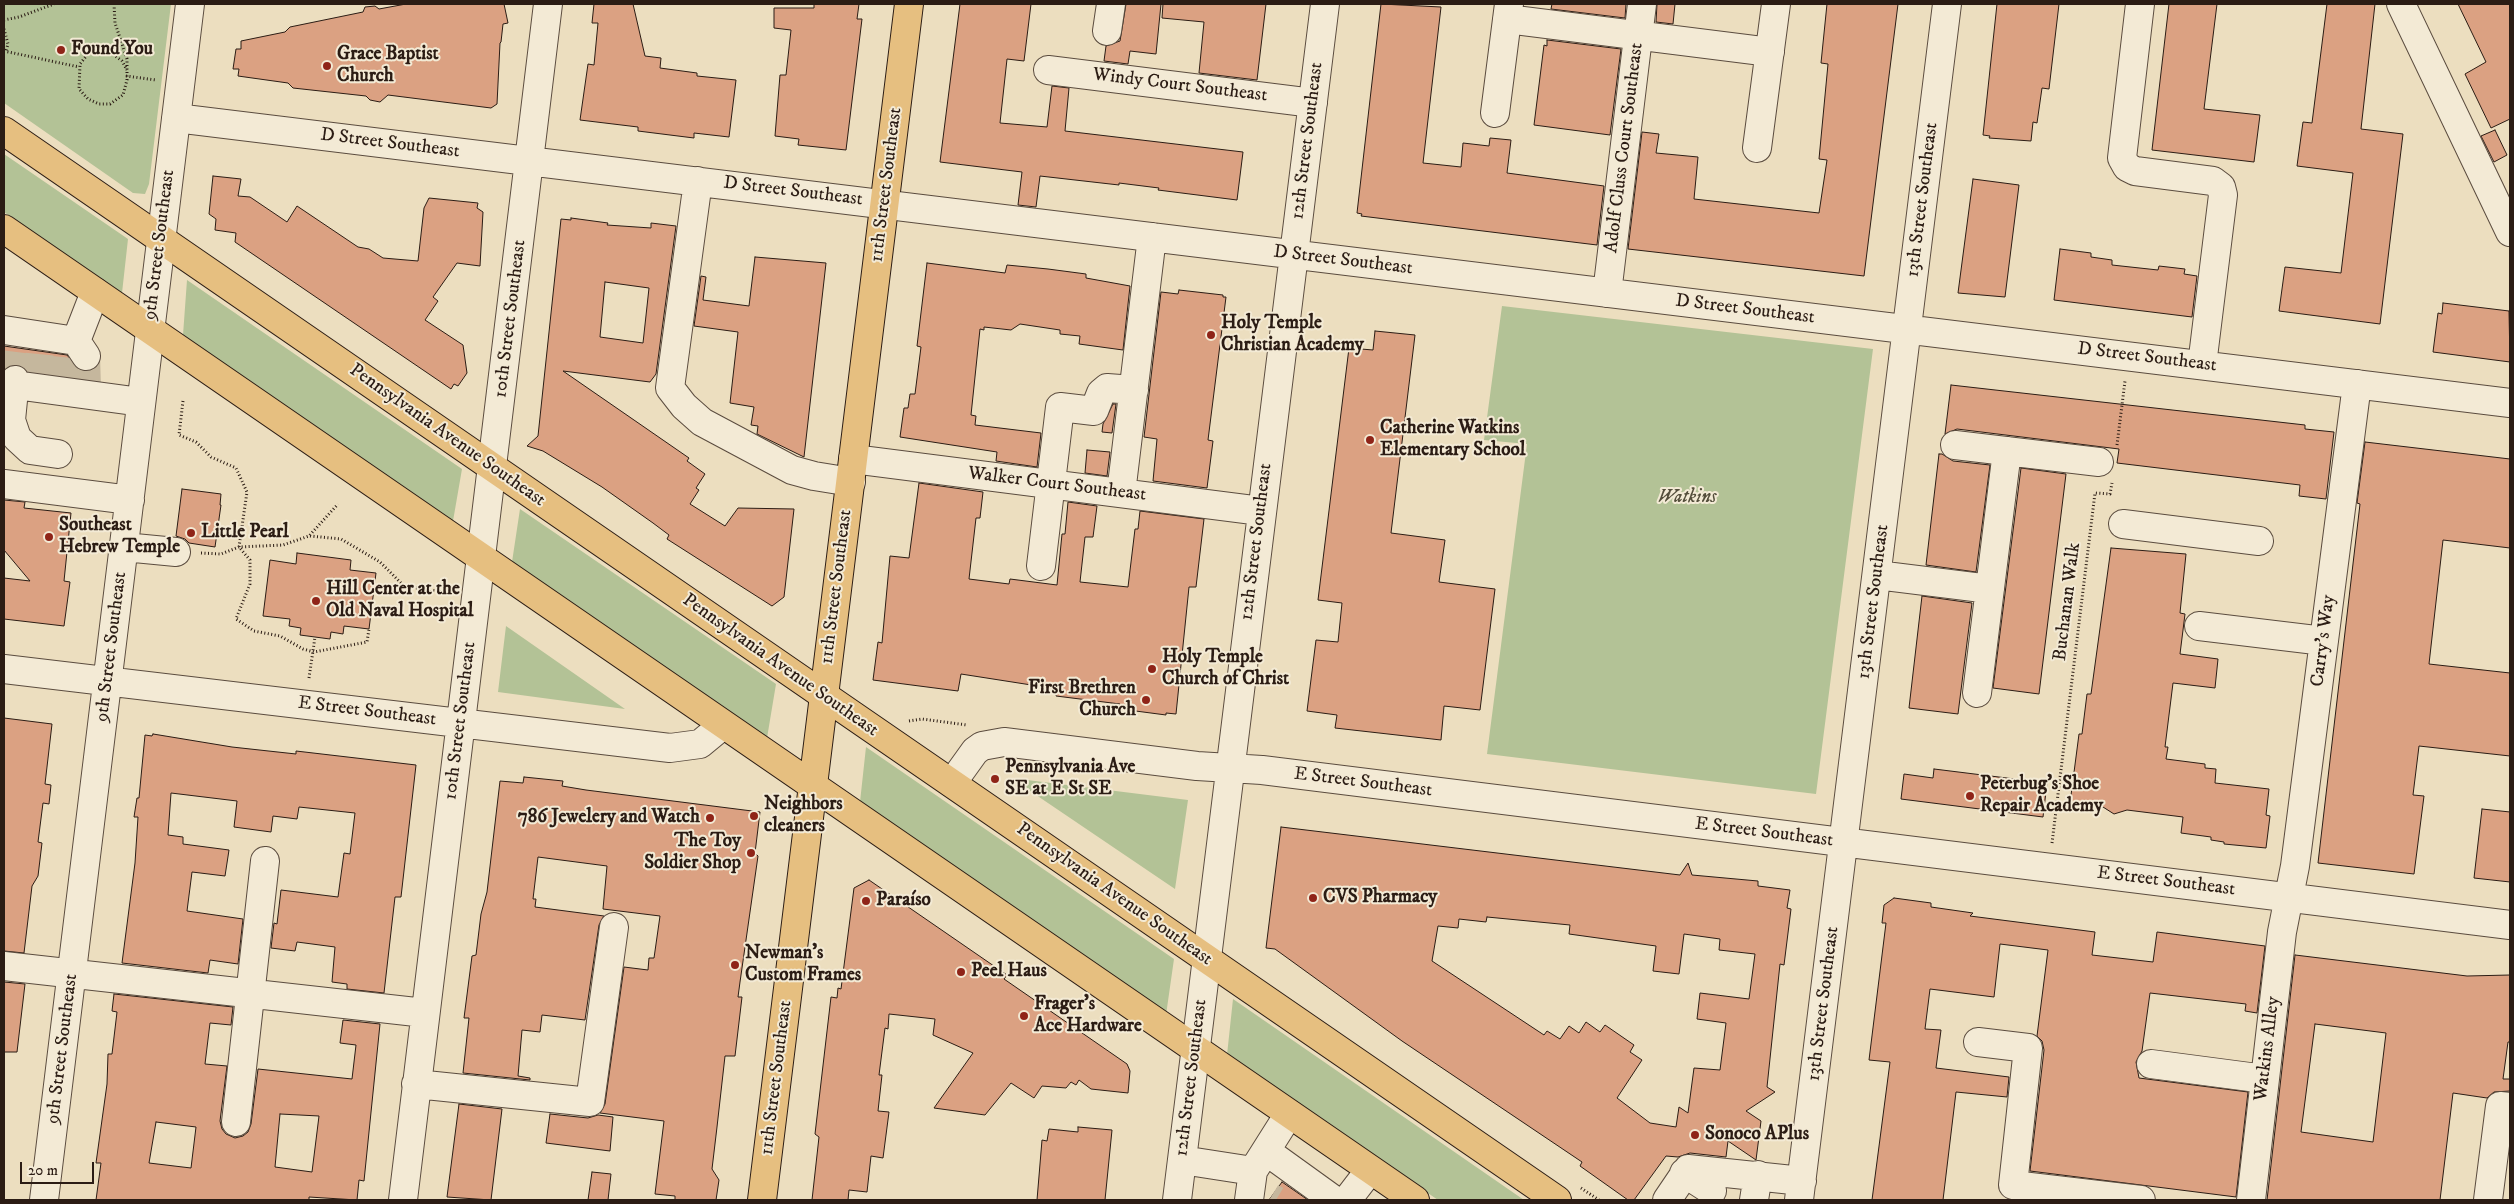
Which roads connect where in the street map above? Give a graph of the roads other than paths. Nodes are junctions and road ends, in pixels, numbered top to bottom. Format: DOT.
graph roads {
  1 [pos="190,4"];
  2 [pos="548,4"];
  3 [pos="909,4"];
  4 [pos="1111,4"];
  5 [pos="1325,4"];
  6 [pos="1642,4"];
  7 [pos="1776,4"];
  8 [pos="1947,4"];
  9 [pos="2140,4"];
  10 [pos="2401,4"];
  11 [pos="1508,11"];
  12 [pos="1107,31"];
  13 [pos="1638,36"];
  14 [pos="1770,52"];
  15 [pos="1048,70"];
  16 [pos="1312,102"];
  17 [pos="1495,113"];
  18 [pos="176,118"];
  19 [pos="4,131"];
  20 [pos="1756,148"];
  21 [pos="529,161"];
  22 [pos="698,181"];
  23 [pos="884,204"];
  24 [pos="4,231"];
  25 [pos="2510,232"];
  26 [pos="1152,237"];
  27 [pos="161,239"];
  28 [pos="1293,255"];
  29 [pos="96,292"];
  30 [pos="1607,293"];
  31 [pos="1907,329"];
  32 [pos="149,330"];
  33 [pos="46,343"];
  34 [pos="2202,365"];
  35 [pos="2357,384"];
  36 [pos="1134,390"];
  37 [pos="141,402"];
  38 [pos="2510,403"];
  39 [pos="1955,445"];
  40 [pos="2006,451"];
  41 [pos="58,454"];
  42 [pos="2109,464"];
  43 [pos="493,468"];
  44 [pos="852,470"];
  45 [pos="4,484"];
  46 [pos="1051,484"];
  47 [pos="1121,493"];
  48 [pos="130,500"];
  49 [pos="1262,510"];
  50 [pos="2123,524"];
  51 [pos="2259,541"];
  52 [pos="124,547"];
  53 [pos="176,552"];
  54 [pos="482,558"];
  55 [pos="1041,566"];
  56 [pos="1877,575"];
  57 [pos="1990,589"];
  58 [pos="2199,626"];
  59 [pos="2324,640"];
  60 [pos="4,669"];
  61 [pos="107,682"];
  62 [pos="1977,693"];
  63 [pos="823,696"];
  64 [pos="462,723"];
  65 [pos="723,725"];
  66 [pos="1230,768"];
  67 [pos="952,783"];
  68 [pos="812,786"];
  69 [pos="1844,843"];
  70 [pos="264,861"];
  71 [pos="2288,897"];
  72 [pos="2510,925"];
  73 [pos="614,927"];
  74 [pos="1207,959"];
  75 [pos="4,966"];
  76 [pos="72,974"];
  77 [pos="250,992"];
  78 [pos="425,1013"];
  79 [pos="1978,1042"];
  80 [pos="1196,1050"];
  81 [pos="2150,1064"];
  82 [pos="2264,1079"];
  83 [pos="416,1084"];
  84 [pos="2510,1107"];
  85 [pos="1289,1114"];
  86 [pos="236,1122"];
  87 [pos="1182,1160"];
  88 [pos="1370,1170"];
  89 [pos="1258,1180"];
  90 [pos="1756,1188"];
  91 [pos="1676,1190"];
  92 [pos="1800,1191"];
  93 [pos="2037,1194"];
  94 [pos="1707,1196"];
  95 [pos="44,1200"];
  96 [pos="403,1200"];
  97 [pos="762,1200"];
  98 [pos="1177,1200"];
  99 [pos="1334,1200"];
  100 [pos="1347,1200"];
  101 [pos="1415,1200"];
  102 [pos="1557,1200"];
  103 [pos="2141,1200"];
  104 [pos="2250,1200"];
  105 [pos="2488,1200"];
  1 -- 18 [label="street, 9th Street Southeast"];
  2 -- 21 [label="street, 10th Street Southeast"];
  3 -- 23 [label="main road, 11th Street Southeast"];
  4 -- 12 [label="street"];
  5 -- 16 [label="street, 12th Street Southeast"];
  6 -- 13 [label="street, Adolf Cluss Court Southeast"];
  7 -- 14 [label="street"];
  8 -- 31 [label="street, 13th Street Southeast"];
  9 -- 34 [label="street"];
  10 -- 25 [label="street"];
  11 -- 13 [label="street"];
  11 -- 17 [label="street"];
  13 -- 14 [label="street"];
  13 -- 30 [label="street, Adolf Cluss Court Southeast"];
  14 -- 20 [label="street"];
  15 -- 16 [label="street, Windy Court Southeast"];
  16 -- 28 [label="street, 12th Street Southeast"];
  18 -- 21 [label="street, D Street Southeast"];
  18 -- 27 [label="street, 9th Street Southeast"];
  19 -- 27 [label="main road, Pennsylvania Avenue Southeast"];
  21 -- 22 [label="street, D Street Southeast"];
  21 -- 43 [label="street, 10th Street Southeast"];
  22 -- 23 [label="street, D Street Southeast"];
  22 -- 44 [label="street, Walker Court Southeast"];
  23 -- 26 [label="street, D Street Southeast"];
  23 -- 44 [label="main road, 11th Street Southeast"];
  24 -- 29 [label="main road"];
  26 -- 28 [label="street, D Street Southeast"];
  26 -- 36 [label="street"];
  27 -- 32 [label="street, 9th Street Southeast"];
  27 -- 43 [label="main road, Pennsylvania Avenue Southeast"];
  28 -- 30 [label="street, D Street Southeast"];
  28 -- 49 [label="street, 12th Street Southeast"];
  29 -- 32 [label="main road"];
  29 -- 33 [label="street"];
  30 -- 31 [label="street, D Street Southeast"];
  31 -- 34 [label="street, D Street Southeast"];
  31 -- 56 [label="street, 13th Street Southeast"];
  32 -- 37 [label="street, 9th Street Southeast"];
  32 -- 54 [label="main road"];
  34 -- 35 [label="street, D Street Southeast"];
  35 -- 38 [label="street, D Street Southeast"];
  35 -- 59 [label="street, Carry's Way"];
  36 -- 46 [label="street"];
  36 -- 47 [label="street"];
  37 -- 41 [label="street"];
  37 -- 48 [label="street, 9th Street Southeast"];
  39 -- 40 [label="street"];
  40 -- 42 [label="street"];
  40 -- 57 [label="street"];
  43 -- 54 [label="street, 10th Street Southeast"];
  43 -- 63 [label="main road, Pennsylvania Avenue Southeast"];
  44 -- 46 [label="street, Walker Court Southeast"];
  44 -- 63 [label="main road, 11th Street Southeast"];
  45 -- 48 [label="street"];
  46 -- 47 [label="street, Walker Court Southeast"];
  46 -- 55 [label="street"];
  47 -- 49 [label="street, Walker Court Southeast"];
  48 -- 52 [label="street, 9th Street Southeast"];
  49 -- 66 [label="street, 12th Street Southeast"];
  50 -- 51 [label="street"];
  52 -- 53 [label="street"];
  52 -- 61 [label="street, 9th Street Southeast"];
  54 -- 64 [label="street, 10th Street Southeast"];
  54 -- 65 [label="main road"];
  56 -- 57 [label="street"];
  56 -- 69 [label="street, 13th Street Southeast"];
  57 -- 62 [label="street"];
  58 -- 59 [label="street"];
  59 -- 71 [label="street, Carry's Way"];
  60 -- 61 [label="street, E Street Southeast"];
  61 -- 64 [label="street, E Street Southeast"];
  61 -- 76 [label="street, 9th Street Southeast"];
  63 -- 67 [label="main road, Pennsylvania Avenue Southeast"];
  63 -- 68 [label="main road, 11th Street Southeast"];
  64 -- 65 [label="street, E Street Southeast"];
  64 -- 78 [label="street, 10th Street Southeast"];
  65 -- 68 [label="main road"];
  66 -- 67 [label="street, E Street Southeast"];
  66 -- 69 [label="street, E Street Southeast"];
  66 -- 74 [label="street, 12th Street Southeast"];
  67 -- 74 [label="main road, Pennsylvania Avenue Southeast"];
  68 -- 80 [label="main road"];
  68 -- 97 [label="main road, 11th Street Southeast"];
  69 -- 71 [label="street, E Street Southeast"];
  69 -- 92 [label="street, 13th Street Southeast"];
  70 -- 77 [label="street"];
  71 -- 72 [label="street, E Street Southeast"];
  71 -- 82 [label="street, Watkins Alley"];
  73 -- 83 [label="street"];
  74 -- 80 [label="street, 12th Street Southeast"];
  74 -- 102 [label="main road, Pennsylvania Avenue Southeast"];
  75 -- 76 [label="street"];
  76 -- 77 [label="street"];
  76 -- 95 [label="street, 9th Street Southeast"];
  77 -- 78 [label="street"];
  77 -- 86 [label="street"];
  78 -- 83 [label="street, 10th Street Southeast"];
  79 -- 93 [label="street"];
  80 -- 85 [label="main road"];
  80 -- 87 [label="street, 12th Street Southeast"];
  81 -- 82 [label="street"];
  82 -- 104 [label="street, Watkins Alley"];
  83 -- 96 [label="street, 10th Street Southeast"];
  84 -- 105 [label="street"];
  85 -- 88 [label="main road"];
  85 -- 89 [label="street"];
  87 -- 89 [label="street"];
  87 -- 98 [label="street, 12th Street Southeast"];
  88 -- 100 [label="street"];
  88 -- 101 [label="main road"];
  89 -- 99 [label="street"];
  90 -- 91 [label="street"];
  90 -- 92 [label="street"];
  91 -- 94 [label="street"];
  93 -- 103 [label="street"];
}
